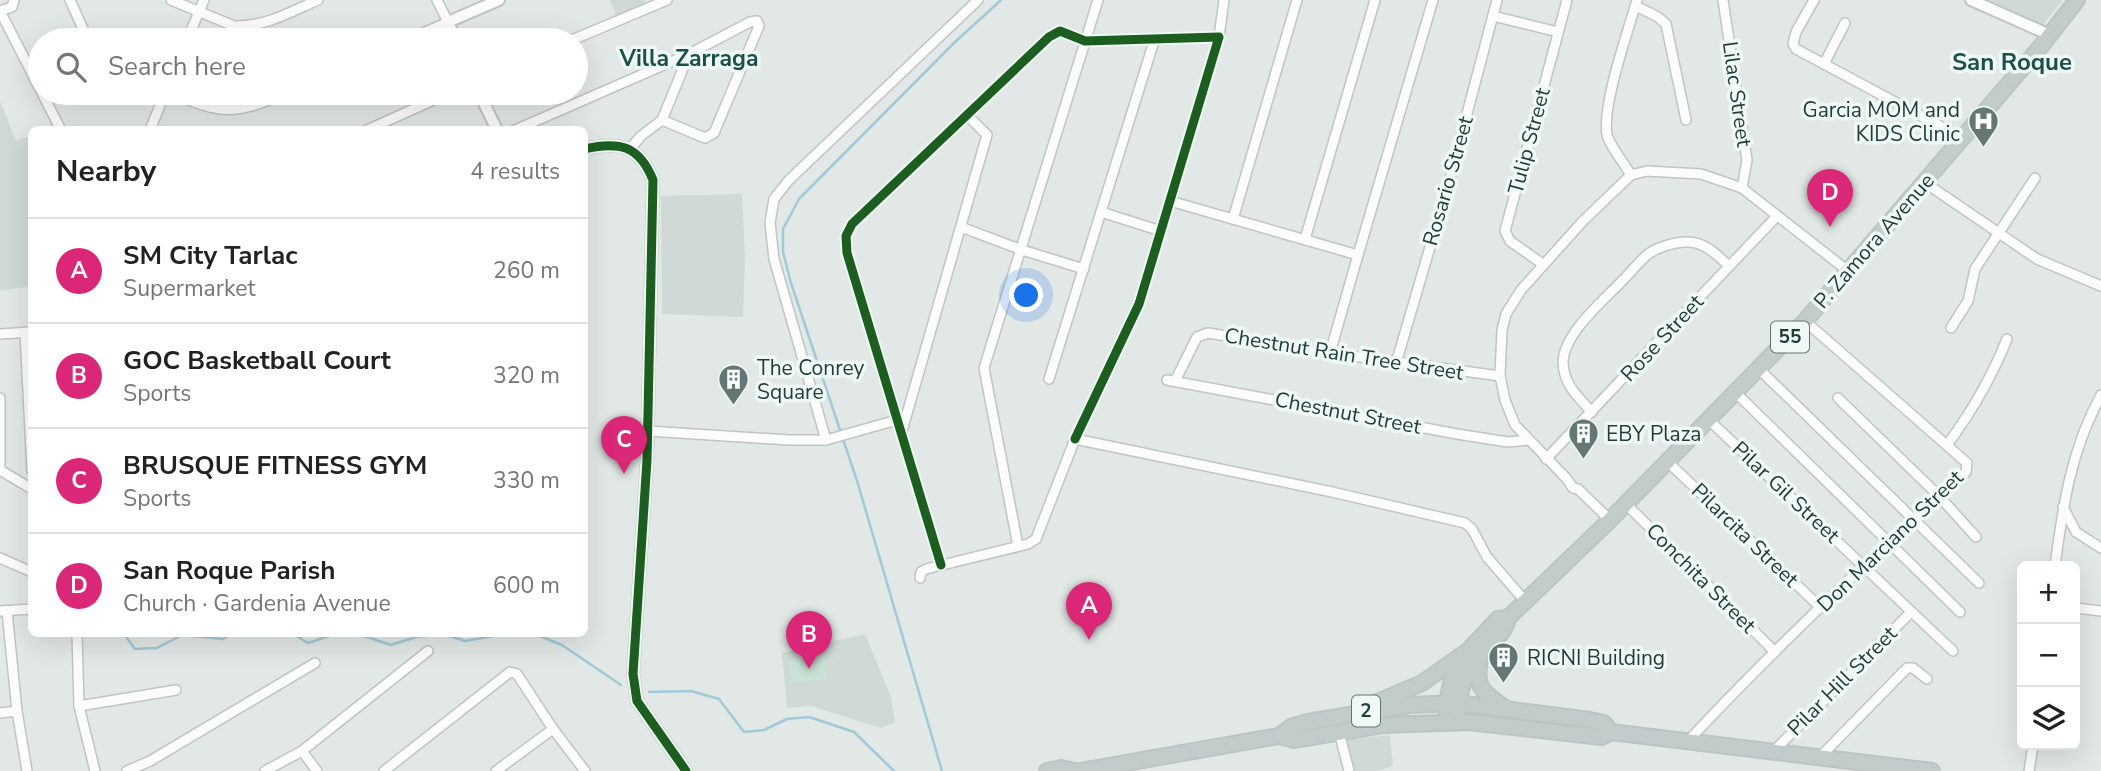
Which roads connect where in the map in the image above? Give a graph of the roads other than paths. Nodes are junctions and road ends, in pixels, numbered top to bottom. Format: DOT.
graph roads {
  1 [pos="14,0"];
  2 [pos="70,0"];
  3 [pos="171,0"];
  4 [pos="204,0"];
  5 [pos="318,0"];
  6 [pos="437,0"];
  7 [pos="499,0"];
  8 [pos="667,0"];
  9 [pos="978,0"];
  10 [pos="1098,0"];
  11 [pos="1224,0"];
  12 [pos="1297,0"];
  13 [pos="1375,0"];
  14 [pos="1433,0"];
  15 [pos="1497,0"];
  16 [pos="1567,0"];
  17 [pos="1723,0"];
  18 [pos="1814,0"];
  19 [pos="1971,0"];
  20 [pos="2077,0"];
  21 [pos="1637,3"];
  22 [pos="0,11"];
  23 [pos="200,12"];
  24 [pos="1493,16"];
  25 [pos="448,22"];
  26 [pos="1845,23"];
  27 [pos="83,28"];
  28 [pos="193,28"];
  29 [pos="434,28"];
  30 [pos="451,28"];
  31 [pos="1558,32"];
  32 [pos="588,33"];
  33 [pos="2050,35"];
  34 [pos="1219,37"];
  35 [pos="1155,38"];
  36 [pos="1085,41"];
  37 [pos="689,54"];
  38 [pos="1824,64"];
  39 [pos="28,66"];
  40 [pos="588,98"];
  41 [pos="48,105"];
  42 [pos="161,105"];
  43 [pos="199,105"];
  44 [pos="254,105"];
  45 [pos="422,105"];
  46 [pos="486,105"];
  47 [pos="572,105"];
  48 [pos="967,115"];
  49 [pos="662,120"];
  50 [pos="1686,120"];
  51 [pos="59,126"];
  52 [pos="152,126"];
  53 [pos="376,126"];
  54 [pos="495,126"];
  55 [pos="524,126"];
  56 [pos="1962,138"];
  57 [pos="588,148"];
  58 [pos="630,149"];
  59 [pos="1631,175"];
  60 [pos="2035,178"];
  61 [pos="1924,182"];
  62 [pos="1742,188"];
  63 [pos="1170,201"];
  64 [pos="1101,212"];
  65 [pos="1777,216"];
  66 [pos="1233,219"];
  67 [pos="961,227"];
  68 [pos="1161,232"];
  69 [pos="1998,234"];
  70 [pos="1306,239"];
  71 [pos="1021,250"];
  72 [pos="1359,255"];
  73 [pos="1544,265"];
  74 [pos="1729,266"];
  75 [pos="1084,269"];
  76 [pos="1848,271"];
  77 [pos="2101,286"];
  78 [pos="1805,321"];
  79 [pos="1951,328"];
  80 [pos="28,332"];
  81 [pos="0,334"];
  82 [pos="2007,339"];
  83 [pos="1330,353"];
  84 [pos="1396,360"];
  85 [pos="1759,369"];
  86 [pos="1500,376"];
  87 [pos="1049,379"];
  88 [pos="1171,380"];
  89 [pos="1736,393"];
  90 [pos="2101,395"];
  91 [pos="0,398"];
  92 [pos="1838,398"];
  93 [pos="1592,412"];
  94 [pos="897,420"];
  95 [pos="1709,420"];
  96 [pos="648,431"];
  97 [pos="902,431"];
  98 [pos="1075,439"];
  99 [pos="828,440"];
  100 [pos="1529,440"];
  101 [pos="1947,445"];
  102 [pos="1546,459"];
  103 [pos="1668,462"];
  104 [pos="0,470"];
  105 [pos="28,487"];
  106 [pos="1939,496"];
  107 [pos="1626,504"];
  108 [pos="2063,506"];
  109 [pos="1610,520"];
  110 [pos="1914,520"];
  111 [pos="1976,537"];
  112 [pos="1889,542"];
  113 [pos="1018,546"];
  114 [pos="2101,548"];
  115 [pos="0,558"];
  116 [pos="2056,561"];
  117 [pos="941,565"];
  118 [pos="1864,566"];
  119 [pos="28,570"];
  120 [pos="920,578"];
  121 [pos="1979,583"];
  122 [pos="1525,601"];
  123 [pos="1821,607"];
  124 [pos="28,608"];
  125 [pos="2080,609"];
  126 [pos="3,611"];
  127 [pos="2101,611"];
  128 [pos="1911,612"];
  129 [pos="1960,612"];
  130 [pos="77,637"];
  131 [pos="428,651"];
  132 [pos="1954,651"];
  133 [pos="1474,652"];
  134 [pos="1775,652"];
  135 [pos="315,663"];
  136 [pos="1927,679"];
  137 [pos="176,690"];
  138 [pos="1451,703"];
  139 [pos="79,706"];
  140 [pos="1506,709"];
  141 [pos="17,711"];
  142 [pos="0,713"];
  143 [pos="1350,713"];
  144 [pos="1451,722"];
  145 [pos="553,729"];
  146 [pos="1339,732"];
  147 [pos="1611,732"];
  148 [pos="1279,736"];
  149 [pos="1688,741"];
  150 [pos="2031,750"];
  151 [pos="302,751"];
  152 [pos="1774,751"];
  153 [pos="1820,757"];
  154 [pos="1839,765"];
  155 [pos="27,771"];
  156 [pos="95,771"];
  157 [pos="127,771"];
  158 [pos="265,771"];
  159 [pos="317,771"];
  160 [pos="384,771"];
  161 [pos="496,771"];
  162 [pos="585,771"];
  163 [pos="686,771"];
  164 [pos="1047,771"];
  165 [pos="1075,771"];
  166 [pos="1080,771"];
  167 [pos="1349,771"];
  168 [pos="1932,771"];
  169 [pos="2029,771"];
  1 -- 22 [label="street"];
  2 -- 27 [label="street"];
  3 -- 23 [label="street"];
  4 -- 23 [label="street"];
  5 -- 23 [label="street"];
  6 -- 25 [label="street"];
  7 -- 25 [label="street"];
  8 -- 32 [label="street"];
  9 -- 99 [label="street"];
  10 -- 36 [label="street"];
  11 -- 34 [label="street"];
  12 -- 66 [label="street"];
  13 -- 70 [label="street"];
  14 -- 72 [label="street"];
  15 -- 24 [label="street, Rosario Street"];
  16 -- 31 [label="street, Tulip Street"];
  17 -- 62 [label="street, Lilac Street"];
  18 -- 38 [label="street"];
  19 -- 33 [label="street"];
  20 -- 33 [label="highway, P. Zamora Avenue / 55"];
  21 -- 50 [label="street"];
  21 -- 59 [label="street"];
  22 -- 39 [label="street"];
  23 -- 28 [label="street"];
  24 -- 31 [label="street"];
  24 -- 84 [label="street, Rosario Street"];
  25 -- 29 [label="street"];
  25 -- 30 [label="street"];
  26 -- 38 [label="street"];
  31 -- 73 [label="street, Tulip Street"];
  33 -- 56 [label="highway, P. Zamora Avenue / 55"];
  34 -- 35 [label="street"];
  34 -- 63 [label="street"];
  35 -- 36 [label="street"];
  35 -- 64 [label="street"];
  36 -- 48 [label="street"];
  36 -- 71 [label="street"];
  37 -- 40 [label="street"];
  37 -- 49 [label="street"];
  37 -- 49 [label="street"];
  38 -- 56 [label="street"];
  41 -- 51 [label="street"];
  42 -- 52 [label="street"];
  43 -- 44 [label="street"];
  45 -- 53 [label="street"];
  46 -- 54 [label="street"];
  47 -- 55 [label="street"];
  48 -- 67 [label="street"];
  48 -- 94 [label="street"];
  49 -- 58 [label="street"];
  56 -- 61 [label="highway, P. Zamora Avenue / 55"];
  57 -- 58 [label="street"];
  58 -- 96 [label="street"];
  59 -- 62 [label="street"];
  59 -- 73 [label="street"];
  60 -- 69 [label="street"];
  61 -- 69 [label="street"];
  61 -- 76 [label="highway, P. Zamora Avenue / 55"];
  62 -- 65 [label="street"];
  63 -- 66 [label="street"];
  63 -- 68 [label="street"];
  64 -- 68 [label="street"];
  64 -- 75 [label="street"];
  65 -- 74 [label="street, Rose Street"];
  65 -- 76 [label="street"];
  66 -- 70 [label="street"];
  67 -- 71 [label="street"];
  67 -- 97 [label="street"];
  68 -- 98 [label="street"];
  69 -- 77 [label="street"];
  69 -- 79 [label="street"];
  70 -- 72 [label="street"];
  71 -- 75 [label="street"];
  71 -- 113 [label="street"];
  72 -- 83 [label="street"];
  73 -- 86 [label="street"];
  74 -- 93 [label="street, Rose Street"];
  74 -- 93 [label="street"];
  75 -- 87 [label="street"];
  76 -- 78 [label="highway, P. Zamora Avenue / 55"];
  78 -- 85 [label="highway, P. Zamora Avenue / 55"];
  78 -- 101 [label="street, Don Marciano Street"];
  80 -- 81 [label="street"];
  82 -- 101 [label="street"];
  83 -- 84 [label="street, Chestnut Rain Tree Street"];
  83 -- 88 [label="street, Chestnut Rain Tree Street"];
  84 -- 86 [label="street, Chestnut Rain Tree Street"];
  85 -- 89 [label="highway, P. Zamora Avenue / 55"];
  85 -- 110 [label="street"];
  86 -- 100 [label="street"];
  88 -- 100 [label="street, Chestnut Street"];
  89 -- 95 [label="highway, P. Zamora Avenue / 55"];
  89 -- 112 [label="street"];
  90 -- 108 [label="street"];
  91 -- 104 [label="street"];
  92 -- 106 [label="street"];
  93 -- 102 [label="street, Rose Street"];
  94 -- 97 [label="street"];
  94 -- 99 [label="street"];
  95 -- 103 [label="highway, P. Zamora Avenue / 55"];
  95 -- 118 [label="street, Pilar Gil Street"];
  96 -- 99 [label="street"];
  96 -- 163 [label="street"];
  97 -- 117 [label="street"];
  98 -- 113 [label="street"];
  98 -- 122 [label="street"];
  100 -- 102 [label="street"];
  101 -- 106 [label="street, Don Marciano Street"];
  102 -- 109 [label="street"];
  103 -- 107 [label="highway, P. Zamora Avenue / 55"];
  103 -- 123 [label="street, Pilarcita Street"];
  104 -- 105 [label="street"];
  106 -- 110 [label="street, Don Marciano Street"];
  106 -- 111 [label="street"];
  107 -- 109 [label="highway, P. Zamora Avenue / 55"];
  107 -- 134 [label="street, Conchita Street"];
  108 -- 114 [label="street"];
  108 -- 116 [label="street"];
  109 -- 122 [label="highway, P. Zamora Avenue / 55"];
  110 -- 112 [label="street, Don Marciano Street"];
  110 -- 121 [label="street"];
  112 -- 118 [label="street, Don Marciano Street"];
  112 -- 129 [label="street"];
  113 -- 117 [label="street"];
  115 -- 119 [label="street"];
  117 -- 120 [label="street"];
  118 -- 123 [label="street, Don Marciano Street"];
  118 -- 128 [label="street, Pilar Gil Street"];
  122 -- 133 [label="highway, P. Zamora Avenue / 55"];
  123 -- 134 [label="street, Don Marciano Street"];
  124 -- 126 [label="street"];
  125 -- 127 [label="street"];
  126 -- 141 [label="street"];
  128 -- 132 [label="street, Pilar Gil Street"];
  128 -- 152 [label="street, Pilar Hill Street"];
  130 -- 139 [label="street"];
  131 -- 151 [label="street"];
  133 -- 138 [label="highway, P. Zamora Avenue / 55"];
  133 -- 140 [label="highway"];
  133 -- 143 [label="highway"];
  134 -- 149 [label="street, Don Marciano Street"];
  135 -- 157 [label="street"];
  136 -- 153 [label="street"];
  137 -- 139 [label="street"];
  138 -- 140 [label="highway, 2"];
  138 -- 143 [label="highway, 2"];
  138 -- 144 [label="highway, P. Zamora Avenue / 55"];
  139 -- 156 [label="street"];
  140 -- 147 [label="highway, 2"];
  141 -- 142 [label="street"];
  141 -- 155 [label="street"];
  143 -- 148 [label="highway, 2"];
  144 -- 146 [label="highway, 2"];
  144 -- 147 [label="highway, 2"];
  145 -- 160 [label="street"];
  145 -- 161 [label="street"];
  145 -- 162 [label="street"];
  146 -- 148 [label="highway, 2"];
  146 -- 167 [label="street"];
  147 -- 149 [label="highway, 2"];
  148 -- 166 [label="highway, 2"];
  149 -- 152 [label="highway, 2"];
  150 -- 169 [label="street"];
  151 -- 158 [label="street"];
  151 -- 159 [label="street"];
  152 -- 153 [label="highway, 2"];
  153 -- 154 [label="highway, 2"];
  154 -- 168 [label="highway, 2"];
  164 -- 165 [label="highway"];
}
